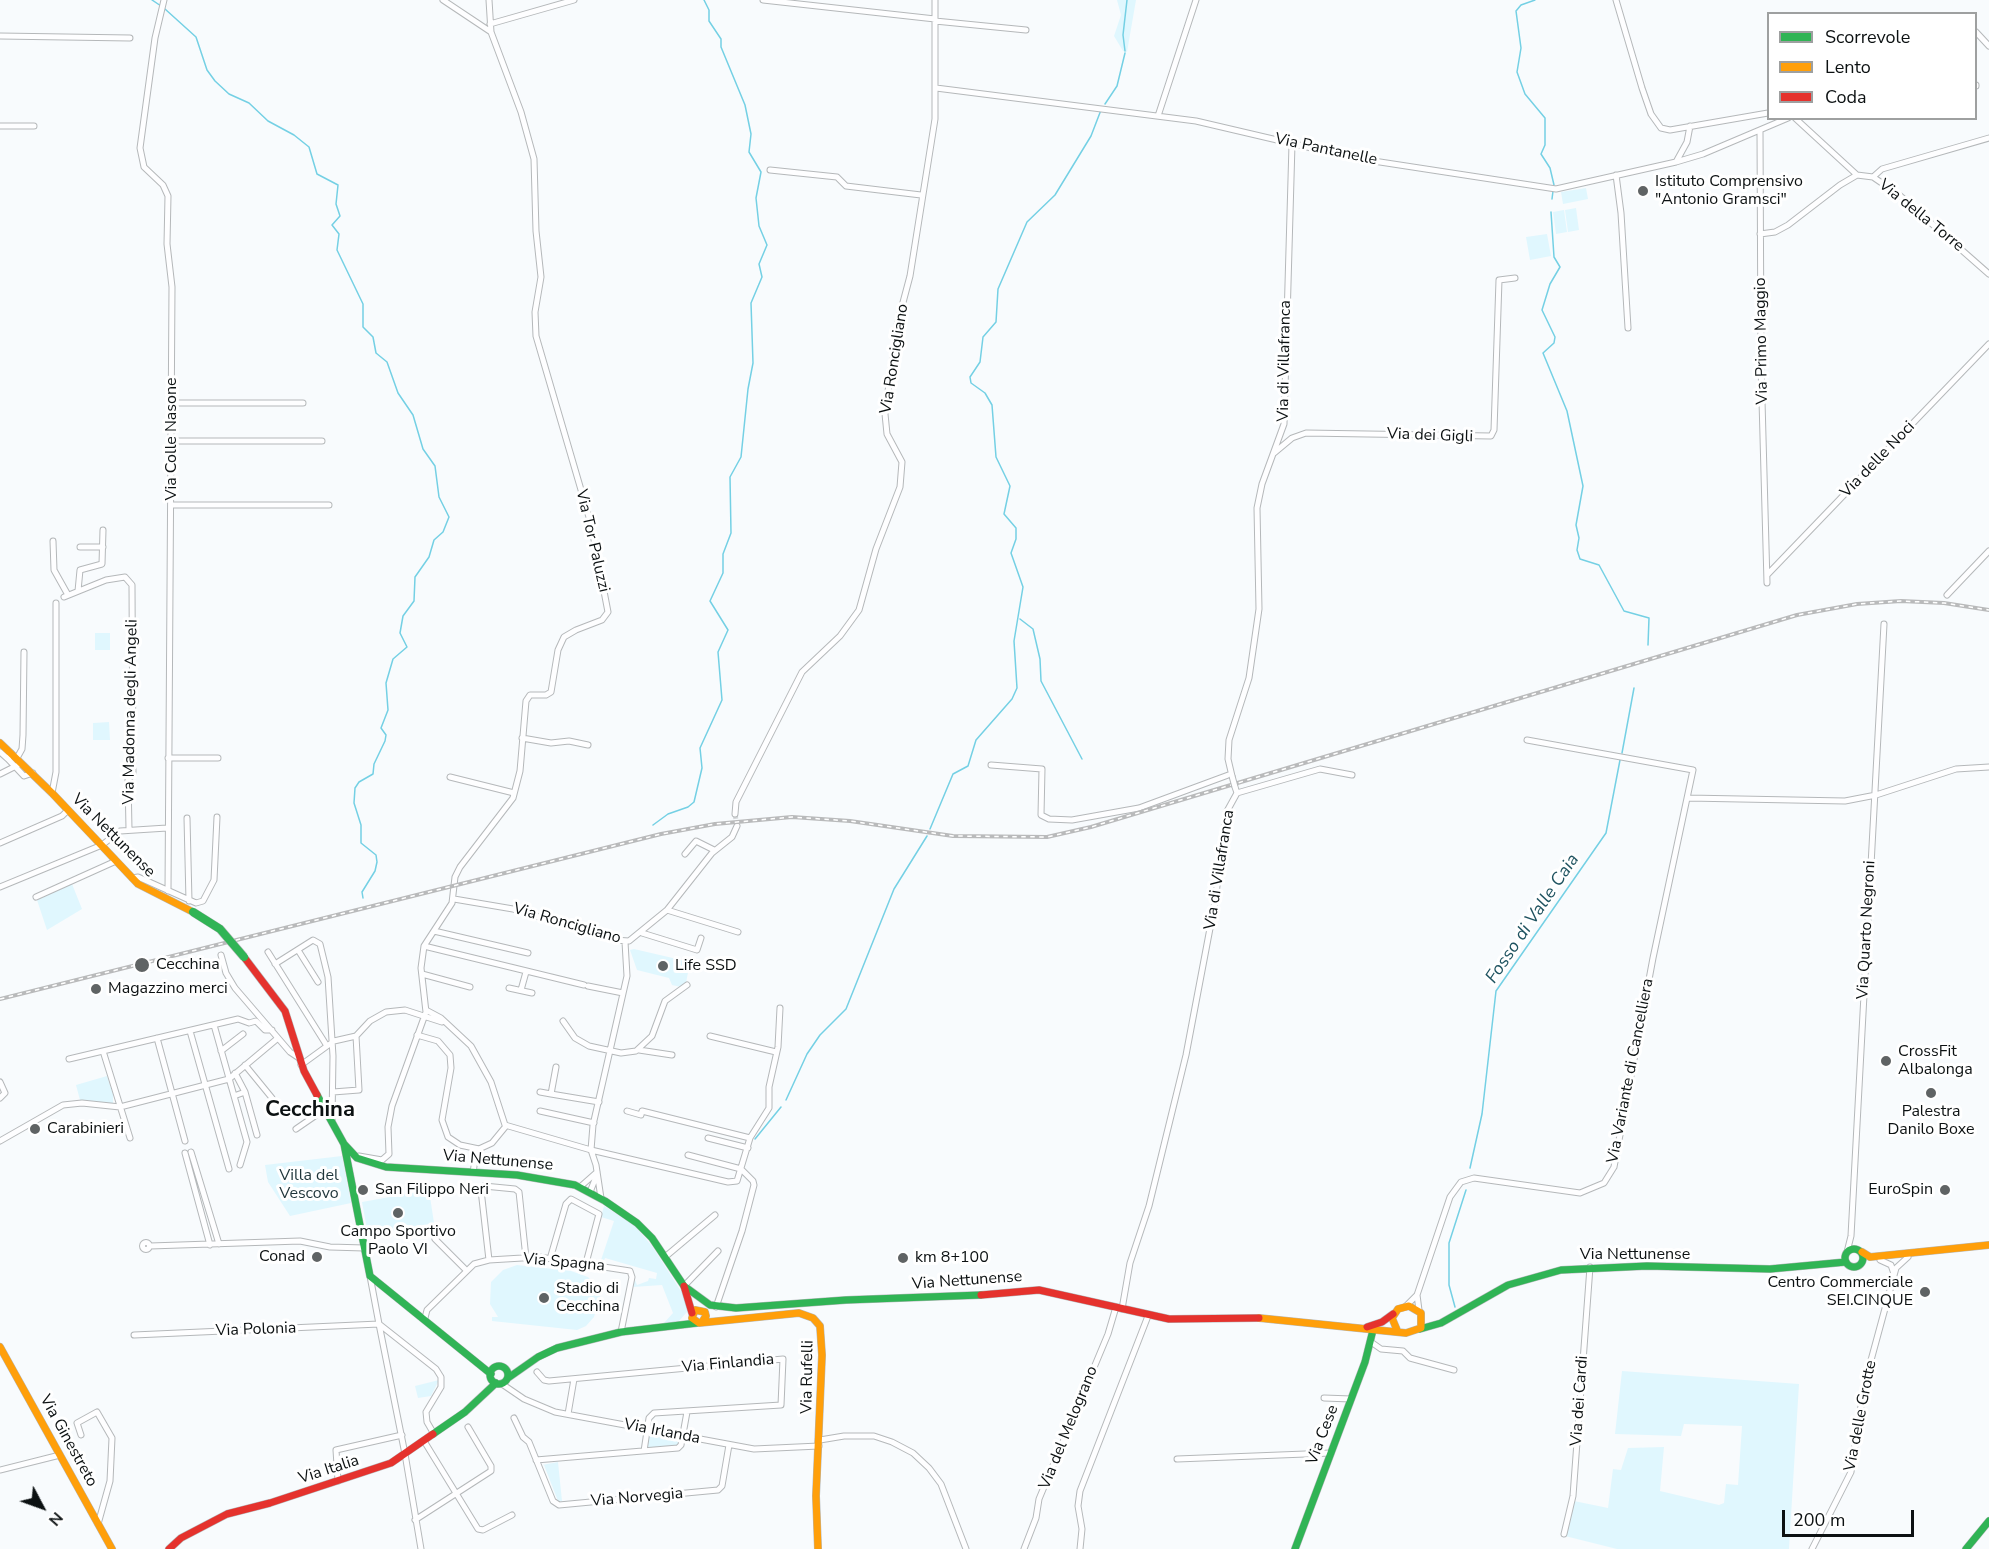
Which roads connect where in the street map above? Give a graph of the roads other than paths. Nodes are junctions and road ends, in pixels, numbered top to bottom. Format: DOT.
graph roads {
  1 [pos="444,0"];
  2 [pos="489,0"];
  3 [pos="574,0"];
  4 [pos="763,0"];
  5 [pos="935,0"];
  6 [pos="1196,0"];
  7 [pos="1616,0"];
  8 [pos="163,5"];
  9 [pos="935,20"];
  10 [pos="490,24"];
  11 [pos="1026,30"];
  12 [pos="491,32"];
  13 [pos="1977,33"];
  14 [pos="0,36"];
  15 [pos="130,38"];
  16 [pos="1989,46"];
  17 [pos="936,88"];
  18 [pos="1767,113"];
  19 [pos="1158,116"];
  20 [pos="1783,120"];
  21 [pos="1797,120"];
  22 [pos="0,126"];
  23 [pos="34,126"];
  24 [pos="1690,126"];
  25 [pos="1760,130"];
  26 [pos="1989,138"];
  27 [pos="1292,144"];
  28 [pos="1676,162"];
  29 [pos="770,170"];
  30 [pos="1857,174"];
  31 [pos="1616,175"];
  32 [pos="1873,177"];
  33 [pos="921,195"];
  34 [pos="1760,234"];
  35 [pos="1989,274"];
  36 [pos="1515,278"];
  37 [pos="1629,328"];
  38 [pos="1989,344"];
  39 [pos="172,403"];
  40 [pos="303,403"];
  41 [pos="172,441"];
  42 [pos="322,441"];
  43 [pos="1272,454"];
  44 [pos="172,505"];
  45 [pos="328,505"];
  46 [pos="103,530"];
  47 [pos="52,541"];
  48 [pos="80,547"];
  49 [pos="103,547"];
  50 [pos="1989,551"];
  51 [pos="1767,575"];
  52 [pos="1767,583"];
  53 [pos="78,591"];
  54 [pos="1947,595"];
  55 [pos="56,603"];
  56 [pos="1884,624"];
  57 [pos="24,652"];
  58 [pos="522,738"];
  59 [pos="1527,740"];
  60 [pos="0,743"];
  61 [pos="588,745"];
  62 [pos="0,752"];
  63 [pos="168,758"];
  64 [pos="218,758"];
  65 [pos="15,760"];
  66 [pos="991,765"];
  67 [pos="1989,767"];
  68 [pos="0,774"];
  69 [pos="1231,775"];
  70 [pos="1352,775"];
  71 [pos="450,777"];
  72 [pos="1236,790"];
  73 [pos="52,793"];
  74 [pos="514,793"];
  75 [pos="1876,795"];
  76 [pos="1688,798"];
  77 [pos="68,810"];
  78 [pos="735,814"];
  79 [pos="187,818"];
  80 [pos="217,818"];
  81 [pos="736,826"];
  82 [pos="167,828"];
  83 [pos="129,829"];
  84 [pos="0,843"];
  85 [pos="102,845"];
  86 [pos="714,850"];
  87 [pos="685,854"];
  88 [pos="116,861"];
  89 [pos="132,878"];
  90 [pos="1,885"];
  91 [pos="168,891"];
  92 [pos="36,897"];
  93 [pos="454,899"];
  94 [pos="189,901"];
  95 [pos="667,910"];
  96 [pos="434,931"];
  97 [pos="738,932"];
  98 [pos="642,933"];
  99 [pos="700,938"];
  100 [pos="625,942"];
  101 [pos="424,946"];
  102 [pos="298,950"];
  103 [pos="268,952"];
  104 [pos="528,953"];
  105 [pos="221,956"];
  106 [pos="275,964"];
  107 [pos="526,972"];
  108 [pos="422,974"];
  109 [pos="318,982"];
  110 [pos="687,985"];
  111 [pos="470,987"];
  112 [pos="509,988"];
  113 [pos="521,990"];
  114 [pos="532,993"];
  115 [pos="623,993"];
  116 [pos="780,1008"];
  117 [pos="425,1013"];
  118 [pos="563,1021"];
  119 [pos="214,1025"];
  120 [pos="272,1030"];
  121 [pos="190,1031"];
  122 [pos="243,1034"];
  123 [pos="417,1035"];
  124 [pos="356,1036"];
  125 [pos="710,1036"];
  126 [pos="157,1038"];
  127 [pos="278,1038"];
  128 [pos="323,1041"];
  129 [pos="330,1041"];
  130 [pos="639,1050"];
  131 [pos="103,1051"];
  132 [pos="221,1051"];
  133 [pos="612,1052"];
  134 [pos="777,1052"];
  135 [pos="672,1055"];
  136 [pos="69,1059"];
  137 [pos="300,1062"];
  138 [pos="245,1065"];
  139 [pos="556,1067"];
  140 [pos="235,1073"];
  141 [pos="229,1079"];
  142 [pos="0,1082"];
  143 [pos="205,1086"];
  144 [pos="245,1092"];
  145 [pos="333,1092"];
  146 [pos="540,1092"];
  147 [pos="551,1094"];
  148 [pos="173,1095"];
  149 [pos="234,1096"];
  150 [pos="0,1098"];
  151 [pos="272,1098"];
  152 [pos="599,1102"];
  153 [pos="120,1107"];
  154 [pos="325,1109"];
  155 [pos="540,1111"];
  156 [pos="627,1111"];
  157 [pos="332,1122"];
  158 [pos="594,1123"];
  159 [pos="506,1126"];
  160 [pos="296,1129"];
  161 [pos="257,1136"];
  162 [pos="130,1138"];
  163 [pos="708,1138"];
  164 [pos="750,1138"];
  165 [pos="0,1141"];
  166 [pos="185,1141"];
  167 [pos="344,1144"];
  168 [pos="748,1148"];
  169 [pos="477,1149"];
  170 [pos="591,1150"];
  171 [pos="608,1153"];
  172 [pos="688,1155"];
  173 [pos="354,1156"];
  174 [pos="595,1160"];
  175 [pos="363,1161"];
  176 [pos="240,1165"];
  177 [pos="349,1168"];
  178 [pos="229,1169"];
  179 [pos="741,1169"];
  180 [pos="473,1172"];
  181 [pos="597,1172"];
  182 [pos="586,1190"];
  183 [pos="601,1198"];
  184 [pos="715,1215"];
  185 [pos="207,1236"];
  186 [pos="435,1239"];
  187 [pos="219,1244"];
  188 [pos="198,1245"];
  189 [pos="210,1245"];
  190 [pos="150,1246"];
  191 [pos="1989,1246"];
  192 [pos="364,1248"];
  193 [pos="718,1251"];
  194 [pos="1849,1255"];
  195 [pos="665,1257"];
  196 [pos="1908,1257"];
  197 [pos="526,1258"];
  198 [pos="550,1259"];
  199 [pos="489,1260"];
  200 [pos="1880,1260"];
  201 [pos="585,1263"];
  202 [pos="1862,1263"];
  203 [pos="1590,1267"];
  204 [pos="466,1270"];
  205 [pos="370,1276"];
  206 [pos="1894,1276"];
  207 [pos="684,1286"];
  208 [pos="1417,1295"];
  209 [pos="716,1306"];
  210 [pos="1405,1306"];
  211 [pos="1119,1308"];
  212 [pos="693,1312"];
  213 [pos="703,1312"];
  214 [pos="1420,1312"];
  215 [pos="1393,1314"];
  216 [pos="1149,1316"];
  217 [pos="425,1318"];
  218 [pos="1441,1323"];
  219 [pos="378,1324"];
  220 [pos="673,1326"];
  221 [pos="1397,1329"];
  222 [pos="1420,1329"];
  223 [pos="1360,1330"];
  224 [pos="1374,1330"];
  225 [pos="621,1332"];
  226 [pos="134,1335"];
  227 [pos="1371,1342"];
  228 [pos="0,1347"];
  229 [pos="1454,1370"];
  230 [pos="537,1372"];
  231 [pos="500,1377"];
  232 [pos="574,1379"];
  233 [pos="1324,1398"];
  234 [pos="1351,1399"];
  235 [pos="687,1412"];
  236 [pos="568,1414"];
  237 [pos="514,1418"];
  238 [pos="468,1427"];
  239 [pos="648,1429"];
  240 [pos="434,1434"];
  241 [pos="81,1435"];
  242 [pos="402,1435"];
  243 [pos="682,1436"];
  244 [pos="424,1441"];
  245 [pos="820,1443"];
  246 [pos="729,1445"];
  247 [pos="644,1451"];
  248 [pos="1331,1453"];
  249 [pos="405,1454"];
  250 [pos="60,1455"];
  251 [pos="1177,1459"];
  252 [pos="536,1460"];
  253 [pos="393,1462"];
  254 [pos="0,1470"];
  255 [pos="408,1474"];
  256 [pos="338,1481"];
  257 [pos="456,1494"];
  258 [pos="512,1515"];
  259 [pos="415,1520"];
  260 [pos="1989,1521"];
  261 [pos="98,1524"];
  262 [pos="1564,1534"];
  263 [pos="112,1549"];
  264 [pos="169,1549"];
  265 [pos="421,1549"];
  266 [pos="818,1549"];
  267 [pos="966,1549"];
  268 [pos="1024,1549"];
  269 [pos="1080,1549"];
  270 [pos="1295,1549"];
  271 [pos="1812,1549"];
  272 [pos="1966,1549"];
  1 -- 12 [label="street"];
  2 -- 10 [label="street, Via Tor Paluzzi"];
  3 -- 10 [label="street"];
  4 -- 9 [label="street"];
  5 -- 9 [label="street, Via Roncigliano"];
  6 -- 19 [label="street"];
  7 -- 24 [label="street"];
  8 -- 39 [label="street, Via Colle Nasone"];
  9 -- 11 [label="street"];
  9 -- 17 [label="street, Via Roncigliano"];
  10 -- 12 [label="street, Via Tor Paluzzi"];
  12 -- 58 [label="street, Via Tor Paluzzi"];
  13 -- 16 [label="street"];
  14 -- 15 [label="street"];
  17 -- 19 [label="street, Via Pantanelle"];
  17 -- 33 [label="street, Via Roncigliano"];
  18 -- 24 [label="street"];
  19 -- 27 [label="street, Via Pantanelle"];
  20 -- 25 [label="street"];
  21 -- 30 [label="street, Via della Torre"];
  22 -- 23 [label="street"];
  24 -- 28 [label="street"];
  25 -- 28 [label="street, Via Pantanelle"];
  25 -- 34 [label="street, Via Primo Maggio"];
  26 -- 32 [label="street"];
  27 -- 31 [label="street, Via Pantanelle"];
  27 -- 43 [label="street, Via di Villafranca"];
  28 -- 31 [label="street, Via Pantanelle"];
  29 -- 33 [label="street"];
  30 -- 32 [label="street, Via della Torre"];
  30 -- 34 [label="street"];
  31 -- 37 [label="street"];
  32 -- 35 [label="street, Via della Torre"];
  33 -- 78 [label="street, Via Roncigliano"];
  34 -- 51 [label="street, Via Primo Maggio"];
  36 -- 43 [label="street, Via dei Gigli"];
  38 -- 51 [label="street, Via delle Noci"];
  39 -- 40 [label="street"];
  39 -- 41 [label="street, Via Colle Nasone"];
  41 -- 42 [label="street"];
  41 -- 44 [label="street, Via Colle Nasone"];
  43 -- 69 [label="street, Via di Villafranca"];
  44 -- 45 [label="street"];
  44 -- 63 [label="street, Via Colle Nasone"];
  46 -- 49 [label="street"];
  47 -- 53 [label="street, Via Madonna degli Angeli"];
  48 -- 49 [label="street"];
  49 -- 53 [label="street"];
  50 -- 54 [label="street"];
  51 -- 52 [label="street, Via Primo Maggio"];
  53 -- 83 [label="street, Via Madonna degli Angeli"];
  55 -- 73 [label="street"];
  56 -- 75 [label="street, Via Quarto Negroni"];
  57 -- 65 [label="street"];
  58 -- 61 [label="street"];
  58 -- 74 [label="street, Via Tor Paluzzi"];
  59 -- 76 [label="street, Via Variante di Cancelliera"];
  60 -- 65 [label="main road, Via Nettunense"];
  62 -- 65 [label="street"];
  63 -- 64 [label="street"];
  63 -- 82 [label="street, Via Colle Nasone"];
  65 -- 68 [label="street"];
  65 -- 73 [label="main road, Via Nettunense"];
  66 -- 69 [label="street"];
  67 -- 75 [label="street"];
  69 -- 72 [label="street, Via di Villafranca, bridge"];
  70 -- 72 [label="street"];
  71 -- 74 [label="street"];
  72 -- 211 [label="street, Via di Villafranca"];
  73 -- 77 [label="main road, Via Nettunense"];
  74 -- 93 [label="street, Via Tor Paluzzi"];
  75 -- 76 [label="street"];
  75 -- 194 [label="street, Via Quarto Negroni"];
  76 -- 208 [label="street, Via Variante di Cancelliera"];
  77 -- 84 [label="street"];
  77 -- 85 [label="main road, Via Nettunense"];
  79 -- 94 [label="street"];
  80 -- 94 [label="street"];
  81 -- 86 [label="street, Via Roncigliano"];
  82 -- 83 [label="street, Via Madonna degli Angeli"];
  82 -- 91 [label="street, Via Colle Nasone"];
  83 -- 85 [label="street, Via Madonna degli Angeli"];
  85 -- 88 [label="main road, Via Nettunense"];
  85 -- 90 [label="street, Via Madonna degli Angeli"];
  86 -- 87 [label="street"];
  86 -- 95 [label="street, Via Roncigliano"];
  88 -- 89 [label="main road, Via Nettunense"];
  88 -- 92 [label="street"];
  89 -- 91 [label="street"];
  89 -- 137 [label="main road, Via Nettunense, bridge"];
  91 -- 94 [label="street"];
  93 -- 96 [label="street, Via Tor Paluzzi"];
  93 -- 100 [label="street, Via Roncigliano"];
  95 -- 97 [label="street"];
  95 -- 98 [label="street, Via Roncigliano"];
  96 -- 101 [label="street, Via Tor Paluzzi"];
  96 -- 104 [label="street"];
  98 -- 99 [label="street"];
  98 -- 100 [label="street, Via Roncigliano"];
  100 -- 115 [label="street"];
  101 -- 107 [label="street"];
  101 -- 108 [label="street, Via Tor Paluzzi"];
  102 -- 106 [label="street"];
  102 -- 109 [label="street"];
  102 -- 129 [label="street"];
  103 -- 106 [label="street"];
  105 -- 120 [label="street"];
  106 -- 128 [label="street"];
  107 -- 113 [label="street"];
  107 -- 115 [label="street"];
  108 -- 111 [label="street"];
  108 -- 117 [label="street, Via Tor Paluzzi"];
  110 -- 130 [label="street"];
  112 -- 113 [label="street"];
  113 -- 114 [label="street"];
  115 -- 133 [label="street"];
  116 -- 134 [label="street"];
  117 -- 123 [label="street, Via Tor Paluzzi"];
  117 -- 124 [label="street"];
  117 -- 159 [label="street"];
  118 -- 133 [label="street"];
  119 -- 120 [label="street"];
  119 -- 121 [label="street"];
  119 -- 132 [label="street"];
  120 -- 127 [label="street"];
  121 -- 126 [label="street"];
  121 -- 143 [label="street"];
  122 -- 132 [label="street"];
  123 -- 169 [label="street"];
  123 -- 173 [label="street, Via Tor Paluzzi"];
  124 -- 129 [label="street"];
  124 -- 145 [label="street"];
  125 -- 134 [label="street"];
  126 -- 131 [label="street"];
  126 -- 148 [label="street"];
  127 -- 137 [label="street"];
  127 -- 138 [label="street"];
  128 -- 129 [label="street"];
  128 -- 129 [label="street"];
  129 -- 137 [label="street"];
  129 -- 145 [label="street"];
  130 -- 133 [label="street"];
  130 -- 135 [label="street"];
  131 -- 136 [label="street"];
  131 -- 153 [label="street"];
  132 -- 141 [label="street"];
  133 -- 152 [label="street"];
  134 -- 164 [label="street"];
  137 -- 154 [label="main road, Via Nettunense"];
  138 -- 140 [label="street"];
  138 -- 151 [label="street"];
  139 -- 147 [label="street"];
  140 -- 141 [label="street"];
  140 -- 144 [label="street"];
  141 -- 143 [label="street"];
  141 -- 149 [label="street"];
  142 -- 150 [label="street"];
  143 -- 148 [label="street"];
  143 -- 178 [label="street"];
  144 -- 149 [label="street"];
  144 -- 161 [label="street"];
  145 -- 157 [label="street"];
  146 -- 147 [label="street"];
  147 -- 152 [label="street"];
  148 -- 153 [label="street"];
  148 -- 166 [label="street"];
  149 -- 176 [label="street"];
  152 -- 158 [label="street"];
  153 -- 162 [label="street"];
  153 -- 165 [label="street"];
  154 -- 157 [label="main road, Via Nettunense"];
  154 -- 160 [label="street"];
  155 -- 158 [label="street"];
  156 -- 164 [label="street"];
  157 -- 167 [label="main road, Via Nettunense"];
  158 -- 170 [label="street"];
  159 -- 169 [label="street"];
  159 -- 170 [label="street"];
  163 -- 168 [label="street"];
  164 -- 168 [label="street"];
  167 -- 173 [label="main road, Via Nettunense"];
  167 -- 177 [label="main road"];
  168 -- 179 [label="street"];
  169 -- 180 [label="street"];
  170 -- 171 [label="street"];
  170 -- 174 [label="street"];
  171 -- 174 [label="street"];
  171 -- 179 [label="street"];
  172 -- 179 [label="street"];
  173 -- 175 [label="main road, Via Nettunense"];
  174 -- 181 [label="street"];
  175 -- 177 [label="main road"];
  175 -- 180 [label="main road, Via Nettunense"];
  177 -- 192 [label="main road"];
  179 -- 209 [label="street"];
  180 -- 182 [label="main road, Via Nettunense"];
  181 -- 182 [label="street"];
  181 -- 182 [label="street"];
  181 -- 183 [label="street"];
  182 -- 183 [label="main road, Via Nettunense"];
  183 -- 195 [label="main road, Via Nettunense"];
  184 -- 195 [label="street"];
  185 -- 187 [label="street"];
  185 -- 188 [label="street"];
  185 -- 189 [label="street"];
  186 -- 204 [label="street"];
  187 -- 189 [label="street"];
  187 -- 192 [label="street"];
  188 -- 189 [label="street"];
  188 -- 190 [label="street"];
  191 -- 194 [label="main road, Via Nettunense"];
  191 -- 196 [label="main road, Via Nettunense"];
  192 -- 205 [label="main road"];
  193 -- 207 [label="street"];
  194 -- 202 [label="main road"];
  194 -- 202 [label="main road, Via Nettunense"];
  194 -- 203 [label="main road, Via Nettunense"];
  195 -- 207 [label="main road, Via Nettunense"];
  196 -- 200 [label="main road, Via Nettunense"];
  196 -- 206 [label="street, Via delle Grotte"];
  197 -- 198 [label="street, Via Spagna"];
  197 -- 199 [label="street, Via Spagna"];
  197 -- 199 [label="street"];
  198 -- 201 [label="street, Via Spagna"];
  198 -- 201 [label="street"];
  199 -- 204 [label="street, Via Spagna"];
  200 -- 202 [label="main road, Via Nettunense"];
  200 -- 206 [label="street"];
  201 -- 225 [label="street, Via Spagna"];
  203 -- 218 [label="main road, Via Nettunense"];
  203 -- 262 [label="street, Via dei Cardi"];
  204 -- 217 [label="street, Via Spagna"];
  205 -- 217 [label="main road"];
  205 -- 219 [label="street"];
  206 -- 271 [label="street, Via delle Grotte"];
  207 -- 212 [label="main road"];
  207 -- 213 [label="main road, Via Nettunense"];
  208 -- 210 [label="street, Via Variante di Cancelliera"];
  208 -- 214 [label="street, Via Variante di Cancelliera"];
  209 -- 211 [label="main road, Via Nettunense"];
  209 -- 213 [label="main road, Via Nettunense"];
  210 -- 214 [label="main road"];
  210 -- 215 [label="main road"];
  211 -- 216 [label="main road, Via Nettunense"];
  211 -- 268 [label="street, Via del Melograno"];
  212 -- 213 [label="main road"];
  212 -- 213 [label="main road"];
  212 -- 220 [label="main road"];
  213 -- 220 [label="main road"];
  213 -- 245 [label="main road, Via Rufelli"];
  214 -- 218 [label="main road"];
  214 -- 222 [label="main road"];
  215 -- 221 [label="main road"];
  215 -- 223 [label="main road"];
  216 -- 223 [label="main road, Via Nettunense"];
  216 -- 269 [label="street"];
  217 -- 231 [label="main road"];
  218 -- 222 [label="main road, Via Nettunense"];
  219 -- 226 [label="street, Via Polonia"];
  219 -- 240 [label="street"];
  219 -- 242 [label="street"];
  220 -- 225 [label="main road"];
  221 -- 222 [label="main road, Via Nettunense"];
  221 -- 224 [label="main road, Via Nettunense"];
  223 -- 224 [label="main road, Via Nettunense"];
  224 -- 227 [label="main road, Via Cese"];
  225 -- 231 [label="main road"];
  227 -- 229 [label="street"];
  227 -- 234 [label="main road, Via Cese"];
  228 -- 250 [label="main road, Via Ginestreto"];
  230 -- 232 [label="street, Via Finlandia"];
  231 -- 236 [label="street, Via Irlanda"];
  231 -- 240 [label="main road, Via Italia"];
  232 -- 235 [label="street, Via Finlandia"];
  232 -- 236 [label="street"];
  233 -- 234 [label="street"];
  234 -- 248 [label="main road, Via Cese"];
  235 -- 239 [label="street, Via Finlandia"];
  235 -- 243 [label="street"];
  236 -- 239 [label="street, Via Irlanda"];
  237 -- 252 [label="street"];
  238 -- 257 [label="street"];
  239 -- 243 [label="street, Via Irlanda"];
  239 -- 247 [label="street"];
  240 -- 244 [label="main road, Via Italia"];
  241 -- 261 [label="street"];
  242 -- 249 [label="street"];
  242 -- 256 [label="street"];
  243 -- 246 [label="street, Via Irlanda"];
  243 -- 247 [label="street"];
  244 -- 249 [label="main road, Via Italia"];
  244 -- 257 [label="street"];
  245 -- 246 [label="street, Via Irlanda"];
  245 -- 266 [label="main road, Via Rufelli"];
  245 -- 267 [label="street, Via Irlanda"];
  246 -- 252 [label="street, Via Norvegia"];
  247 -- 252 [label="street"];
  248 -- 251 [label="street"];
  248 -- 270 [label="main road, Via Cese"];
  249 -- 253 [label="main road, Via Italia"];
  249 -- 255 [label="street"];
  250 -- 254 [label="street"];
  250 -- 261 [label="main road, Via Ginestreto"];
  253 -- 255 [label="street"];
  253 -- 256 [label="main road, Via Italia"];
  255 -- 259 [label="street"];
  256 -- 264 [label="main road, Via Italia"];
  257 -- 258 [label="street"];
  257 -- 259 [label="street"];
  259 -- 265 [label="street"];
  260 -- 272 [label="main road"];
  261 -- 263 [label="main road, Via Ginestreto"];
}
